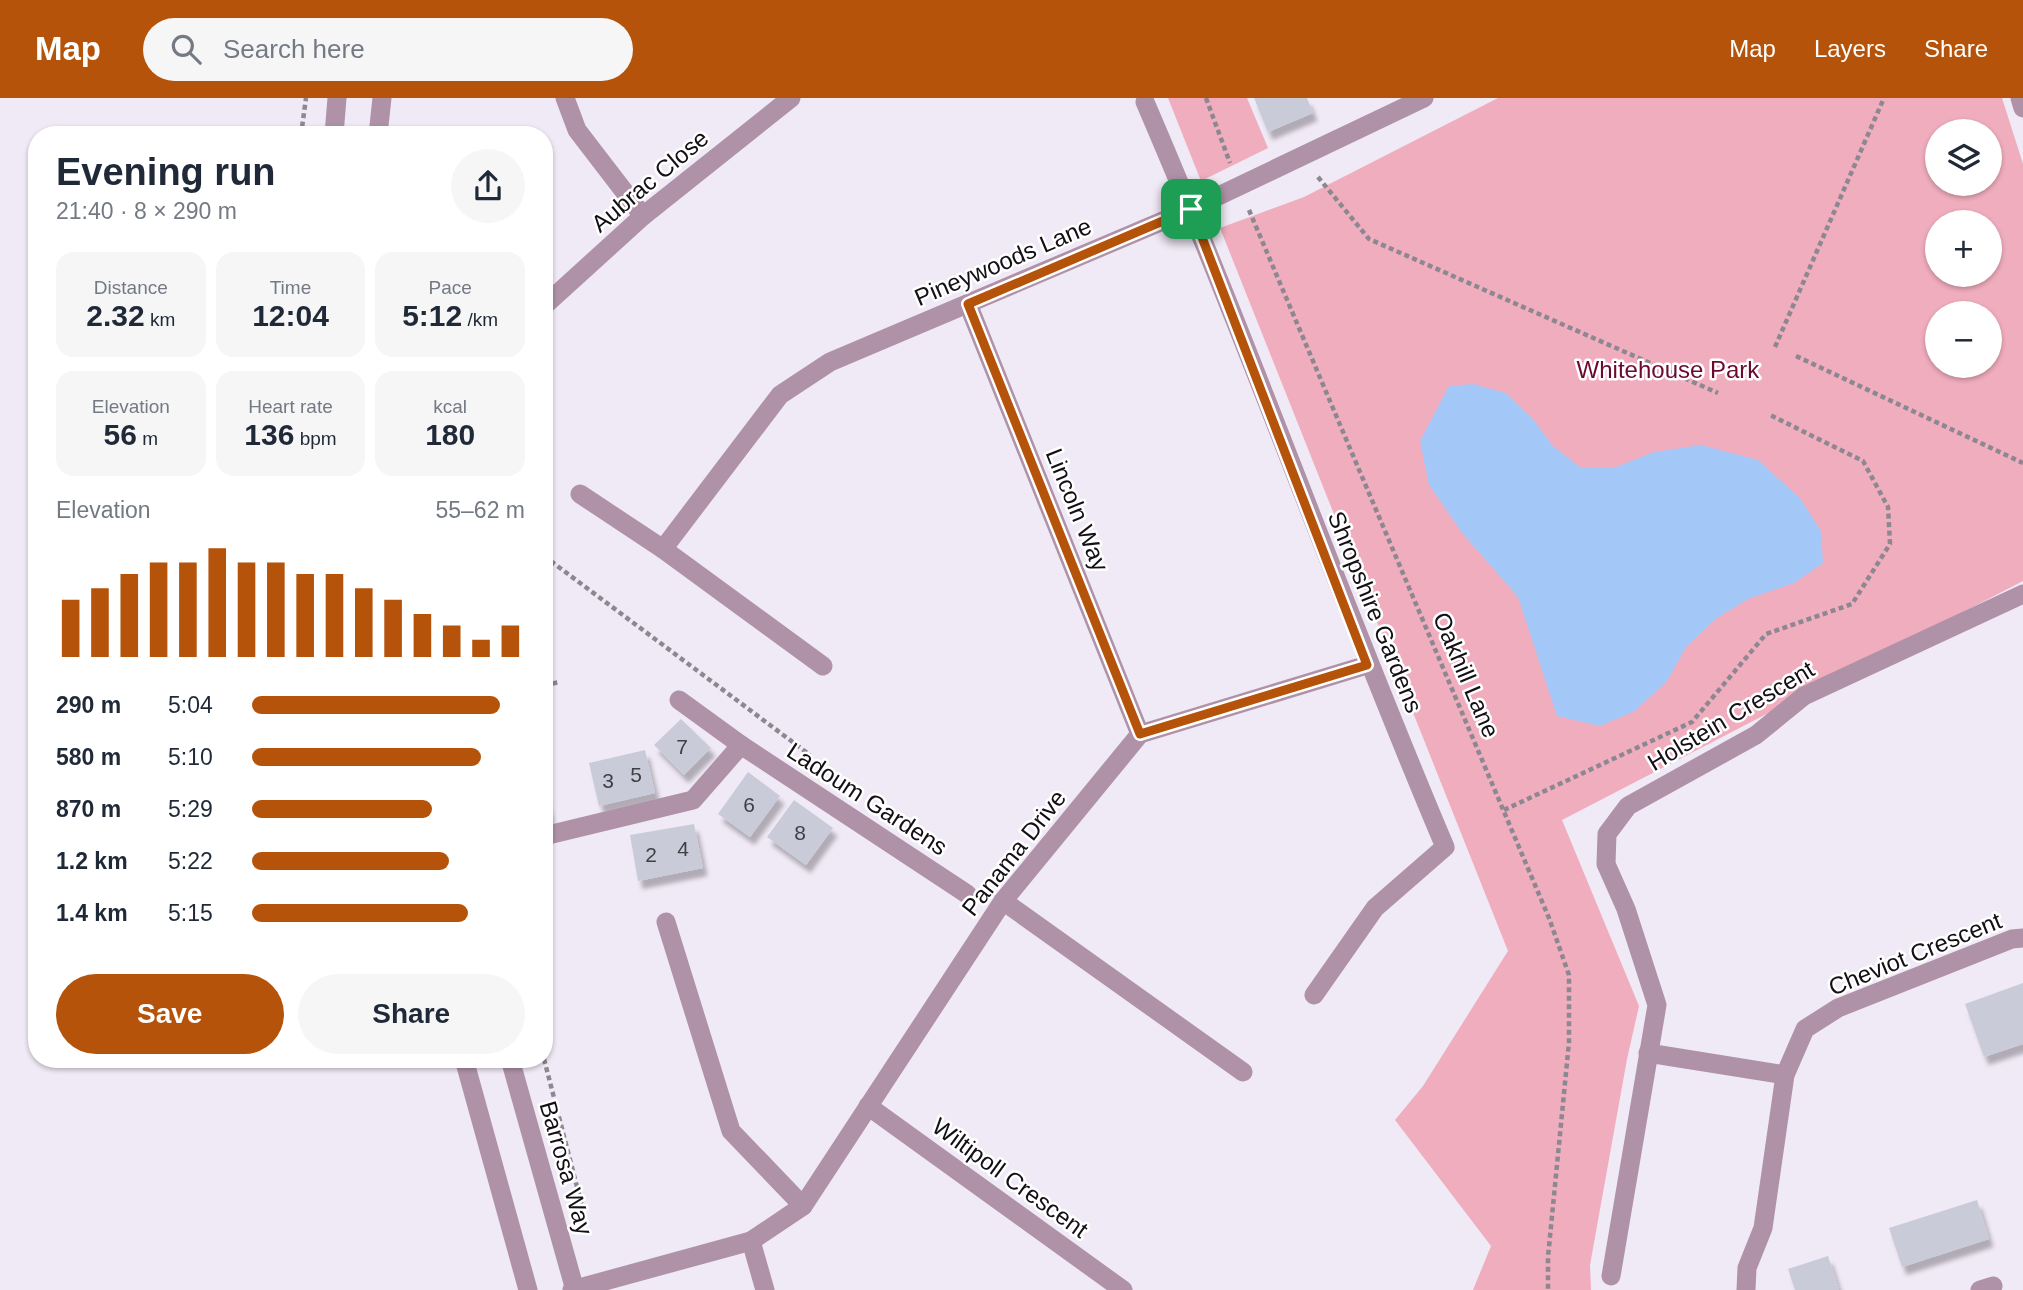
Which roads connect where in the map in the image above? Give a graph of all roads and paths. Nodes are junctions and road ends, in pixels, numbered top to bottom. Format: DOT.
graph roads {
  1 [pos="306,98"];
  2 [pos="337,98"];
  3 [pos="382,98"];
  4 [pos="565,98"];
  5 [pos="791,98"];
  6 [pos="1206,98"];
  7 [pos="1424,98"];
  8 [pos="1884,98"];
  9 [pos="2020,98"];
  10 [pos="1145,102"];
  11 [pos="2023,108"];
  12 [pos="302,126"];
  13 [pos="335,126"];
  14 [pos="379,126"];
  15 [pos="1306,156"];
  16 [pos="1239,187"];
  17 [pos="1191,209"];
  18 [pos="643,216"];
  19 [pos="553,298"];
  20 [pos="968,304"];
  21 [pos="1774,347"];
  22 [pos="1796,356"];
  23 [pos="1717,393"];
  24 [pos="1770,415"];
  25 [pos="2023,463"];
  26 [pos="580,494"];
  27 [pos="663,549"];
  28 [pos="553,563"];
  29 [pos="2023,594"];
  30 [pos="1367,665"];
  31 [pos="823,666"];
  32 [pos="560,682"];
  33 [pos="553,683"];
  34 [pos="679,700"];
  35 [pos="1140,734"];
  36 [pos="741,745"];
  37 [pos="813,758"];
  38 [pos="1504,810"];
  39 [pos="553,834"];
  40 [pos="967,894"];
  41 [pos="1003,901"];
  42 [pos="666,922"];
  43 [pos="2023,938"];
  44 [pos="1314,995"];
  45 [pos="1648,1053"];
  46 [pos="466,1068"];
  47 [pos="512,1068"];
  48 [pos="546,1068"];
  49 [pos="1243,1072"];
  50 [pos="1785,1075"];
  51 [pos="868,1106"];
  52 [pos="803,1206"];
  53 [pos="584,1216"];
  54 [pos="751,1241"];
  55 [pos="1611,1276"];
  56 [pos="528,1290"];
  57 [pos="574,1290"];
  58 [pos="765,1290"];
  59 [pos="1122,1290"];
  60 [pos="1548,1290"];
  61 [pos="1746,1290"];
  1 -- 12 [label="path"];
  2 -- 13 [label="street"];
  3 -- 14 [label="street"];
  4 -- 18 [label="street"];
  5 -- 18 [label="street, Aubrac Close"];
  6 -- 16 [label="path, Oakhill Lane"];
  7 -- 15 [label="street, Pineywoods Lane"];
  8 -- 21 [label="path"];
  9 -- 11 [label="street"];
  10 -- 17 [label="street, Shropshire Gardens"];
  15 -- 16 [label="street, Pineywoods Lane"];
  15 -- 23 [label="path"];
  16 -- 17 [label="street, Pineywoods Lane"];
  16 -- 38 [label="path, Oakhill Lane"];
  17 -- 20 [label="street, Pineywoods Lane"];
  17 -- 30 [label="street, Shropshire Gardens"];
  18 -- 19 [label="street, Aubrac Close"];
  20 -- 27 [label="street, Pineywoods Lane"];
  20 -- 35 [label="street, Lincoln Way"];
  22 -- 25 [label="path"];
  24 -- 38 [label="path"];
  26 -- 27 [label="street"];
  27 -- 31 [label="street"];
  28 -- 37 [label="path"];
  29 -- 45 [label="street, Holstein Crescent"];
  30 -- 35 [label="street"];
  30 -- 44 [label="street, Shropshire Gardens"];
  32 -- 33 [label="path"];
  34 -- 36 [label="street, Ladoum Gardens"];
  35 -- 41 [label="street, Panama Drive"];
  36 -- 39 [label="street"];
  36 -- 40 [label="street, Ladoum Gardens"];
  38 -- 60 [label="path, Oakhill Lane"];
  41 -- 49 [label="street"];
  41 -- 51 [label="street, Panama Drive"];
  42 -- 52 [label="street"];
  43 -- 50 [label="street, Cheviot Crescent"];
  45 -- 50 [label="street"];
  45 -- 55 [label="street, Holstein Crescent"];
  46 -- 56 [label="street"];
  47 -- 57 [label="street, Barrosa Way"];
  48 -- 53 [label="path"];
  50 -- 61 [label="street, Cheviot Crescent"];
  51 -- 52 [label="street, Panama Drive"];
  51 -- 59 [label="street, Wiltipoll Crescent"];
  52 -- 54 [label="street, Panama Drive"];
  54 -- 57 [label="street, Panama Drive"];
  54 -- 58 [label="street"];
}
